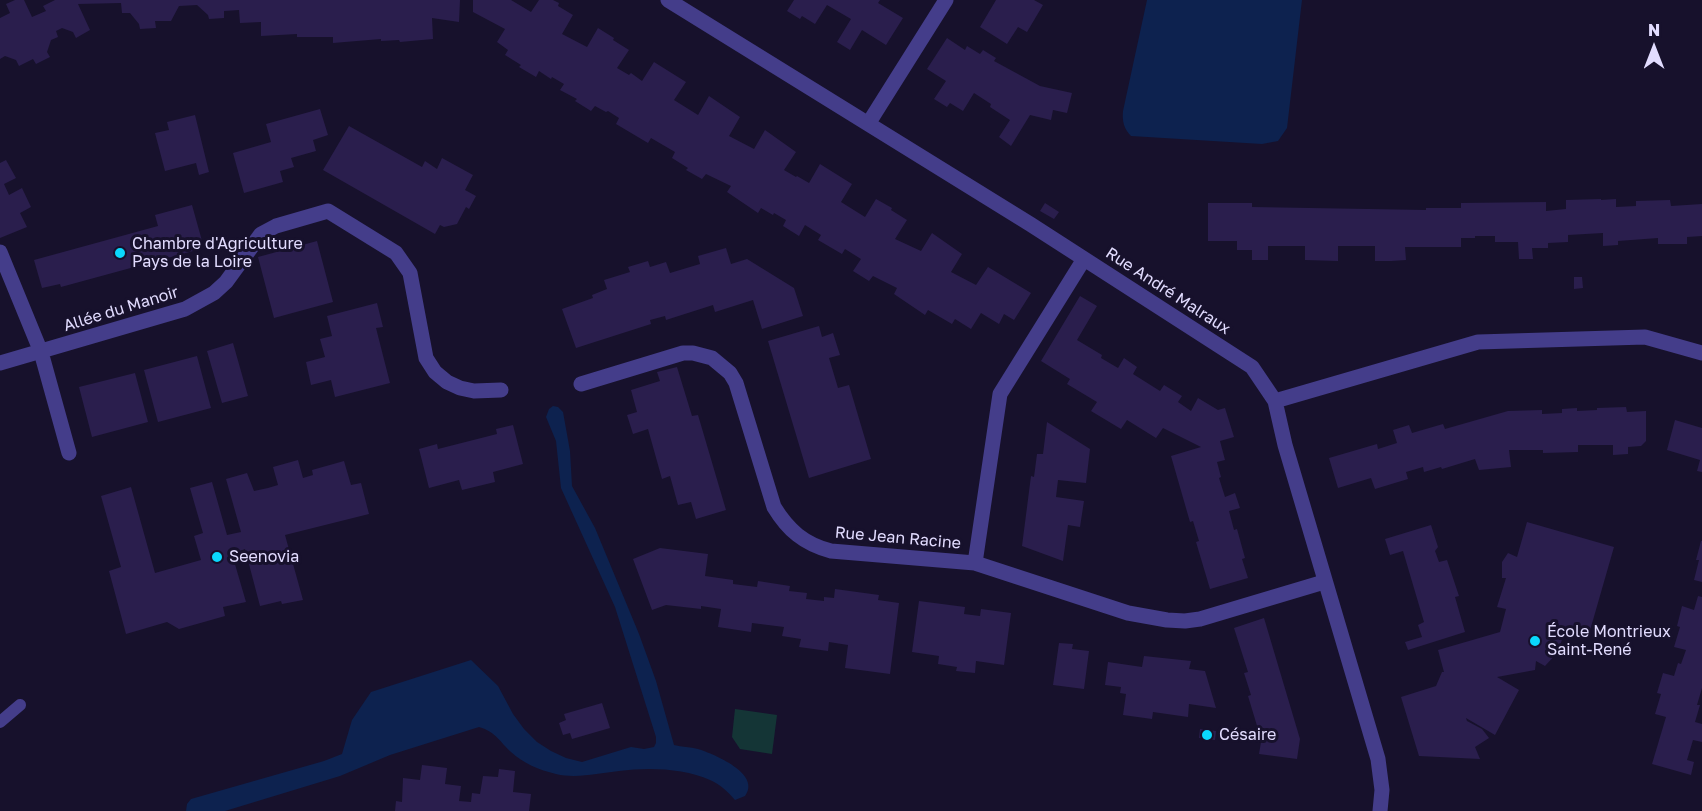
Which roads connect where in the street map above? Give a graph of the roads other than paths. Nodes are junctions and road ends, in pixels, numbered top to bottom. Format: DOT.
graph roads {
  1 [pos="668,0"];
  2 [pos="946,0"];
  3 [pos="868,124"];
  4 [pos="0,252"];
  5 [pos="1084,259"];
  6 [pos="41,352"];
  7 [pos="1702,353"];
  8 [pos="0,363"];
  9 [pos="581,384"];
  10 [pos="501,390"];
  11 [pos="1275,400"];
  12 [pos="69,453"];
  13 [pos="975,563"];
  14 [pos="1324,582"];
  15 [pos="20,705"];
  16 [pos="0,722"];
  17 [pos="1380,811"];
  1 -- 3 [label="street, Rue André Malraux"];
  2 -- 3 [label="street"];
  3 -- 5 [label="street, Rue André Malraux"];
  4 -- 6 [label="street"];
  5 -- 11 [label="street, Rue André Malraux"];
  5 -- 13 [label="street"];
  6 -- 8 [label="street"];
  6 -- 10 [label="street, Allée du Manoir"];
  6 -- 12 [label="street"];
  7 -- 11 [label="street"];
  9 -- 13 [label="street, Rue Jean Racine"];
  11 -- 14 [label="street, Rue André Malraux"];
  13 -- 14 [label="street, Rue Jean Racine"];
  14 -- 17 [label="street, Rue André Malraux"];
  15 -- 16 [label="lane"];
}
